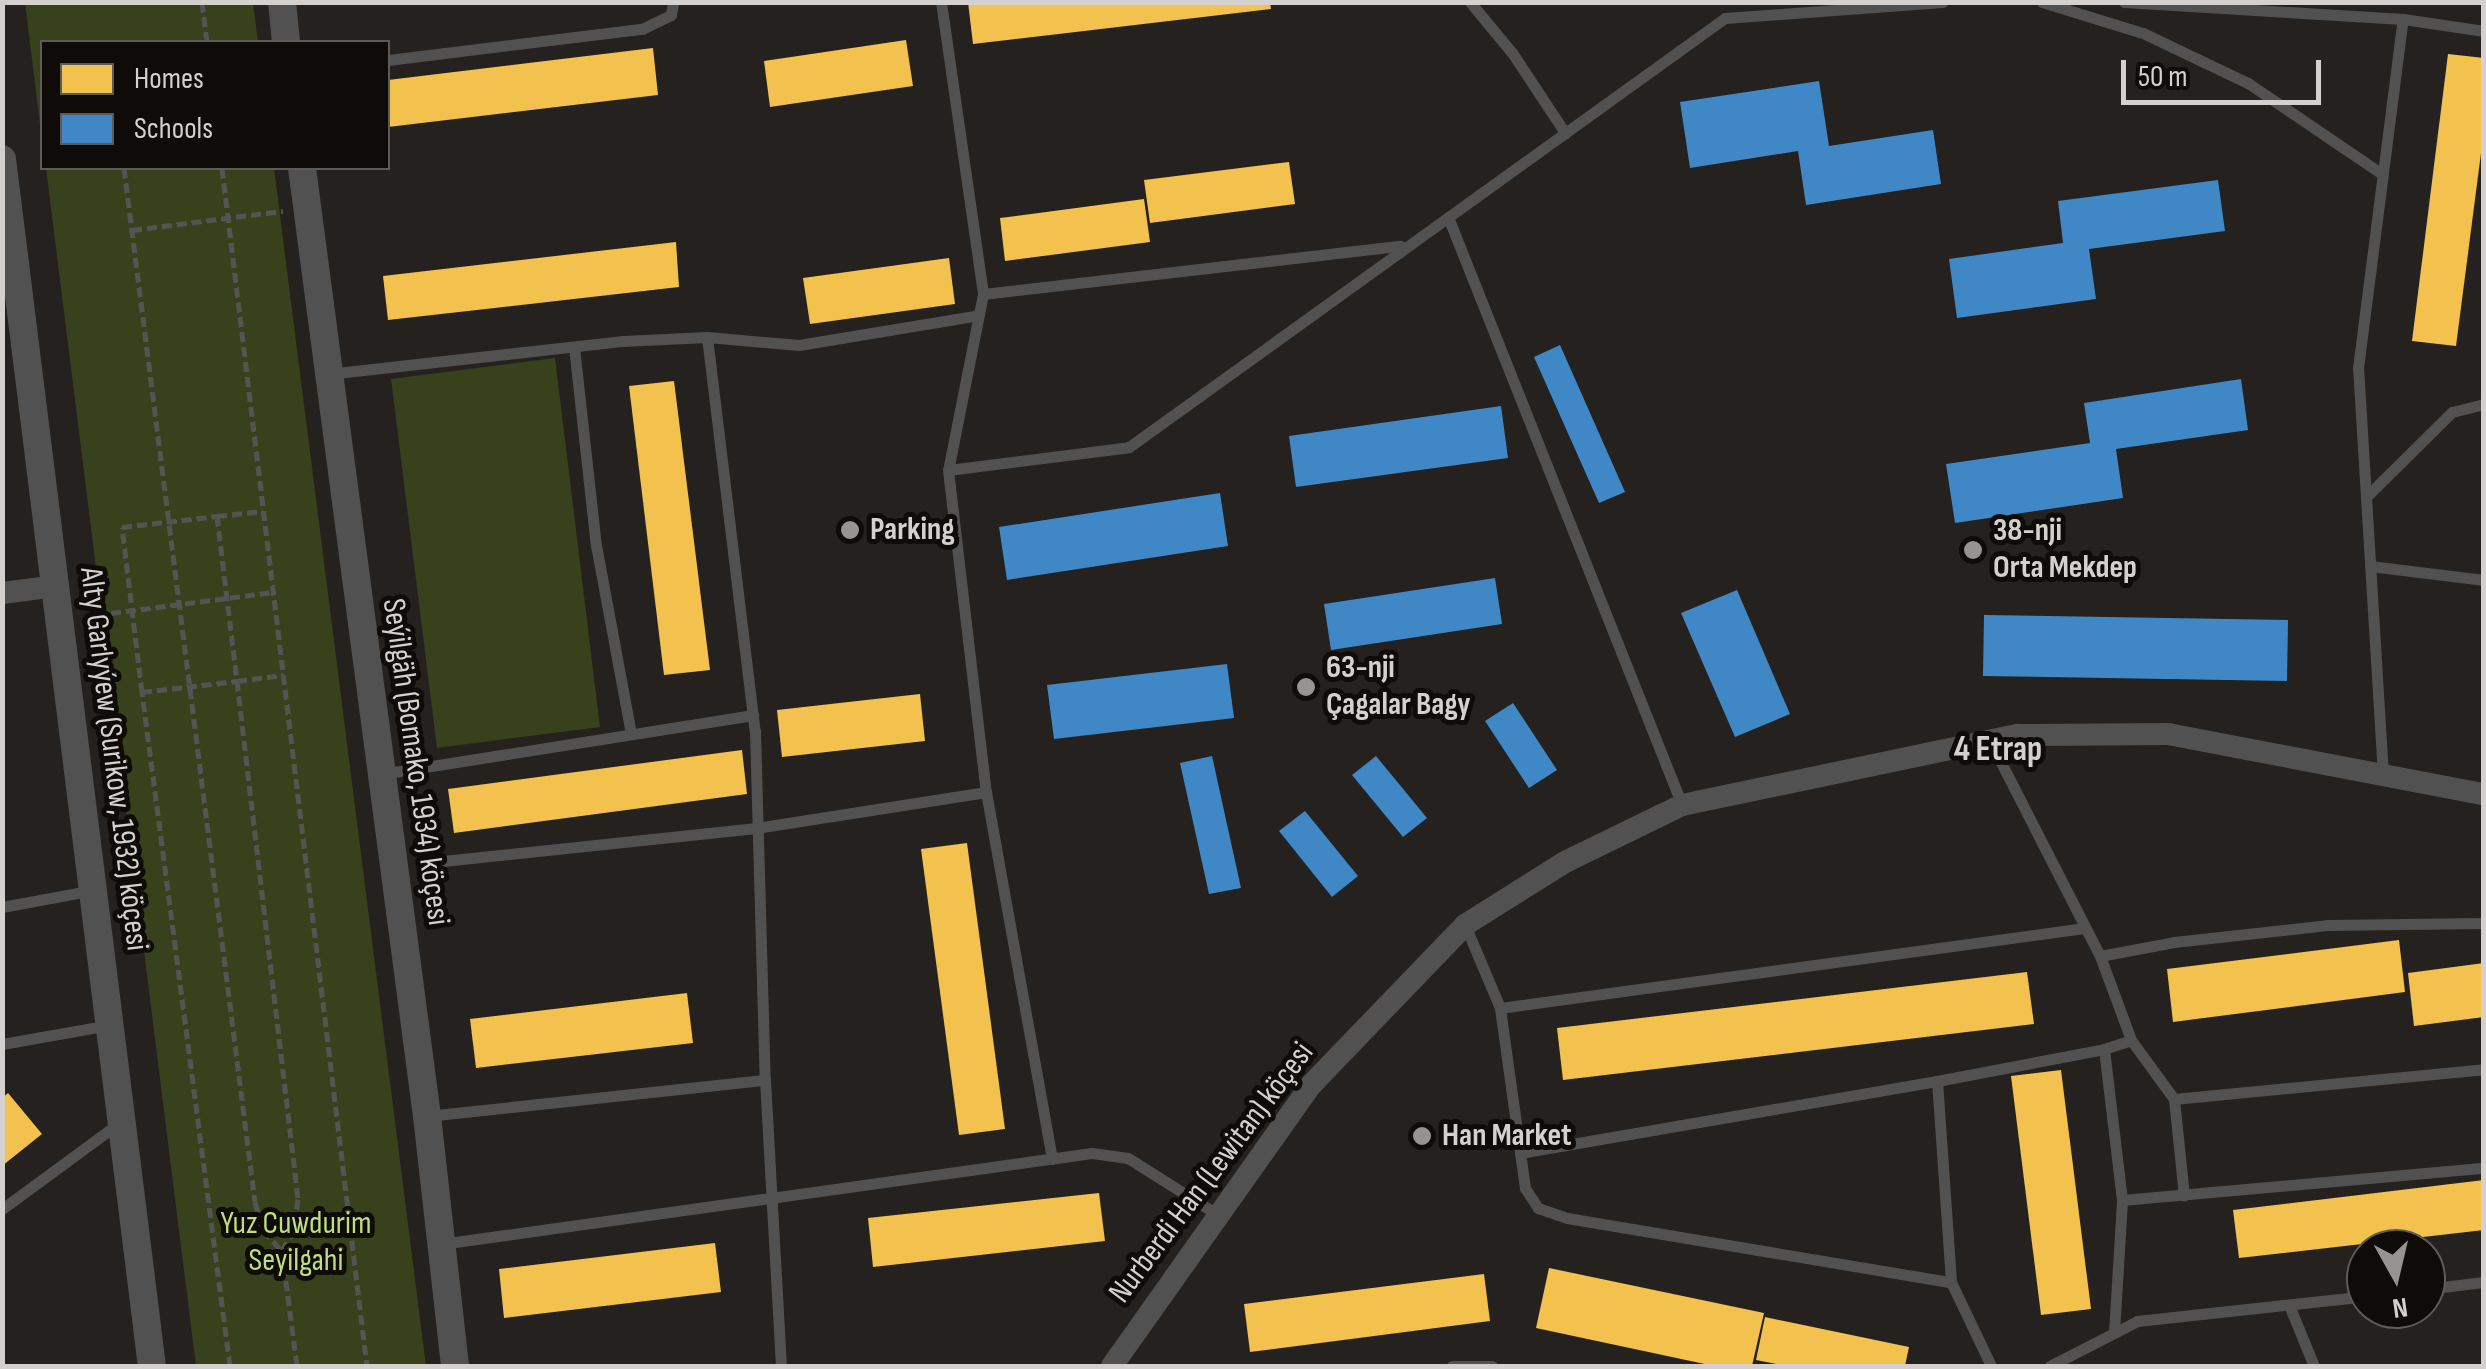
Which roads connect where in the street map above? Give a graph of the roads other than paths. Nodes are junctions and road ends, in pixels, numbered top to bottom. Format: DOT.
graph roads {
  1 [pos="282,2"];
  2 [pos="673,2"];
  3 [pos="940,2"];
  4 [pos="1470,2"];
  5 [pos="1942,2"];
  6 [pos="2042,2"];
  7 [pos="2124,2"];
  8 [pos="2402,18"];
  9 [pos="2484,31"];
  10 [pos="286,40"];
  11 [pos="390,60"];
  12 [pos="1565,133"];
  13 [pos="2,160"];
  14 [pos="302,170"];
  15 [pos="2382,174"];
  16 [pos="1448,217"];
  17 [pos="1404,245"];
  18 [pos="983,294"];
  19 [pos="975,316"];
  20 [pos="707,336"];
  21 [pos="574,347"];
  22 [pos="328,374"];
  23 [pos="2484,404"];
  24 [pos="948,470"];
  25 [pos="2366,497"];
  26 [pos="2370,566"];
  27 [pos="2484,580"];
  28 [pos="56,586"];
  29 [pos="2,594"];
  30 [pos="753,714"];
  31 [pos="630,734"];
  32 [pos="1988,740"];
  33 [pos="381,774"];
  34 [pos="2383,775"];
  35 [pos="986,792"];
  36 [pos="2484,794"];
  37 [pos="1682,805"];
  38 [pos="756,828"];
  39 [pos="444,861"];
  40 [pos="94,890"];
  41 [pos="2,907"];
  42 [pos="2484,923"];
  43 [pos="1465,925"];
  44 [pos="2085,928"];
  45 [pos="2100,956"];
  46 [pos="1500,1008"];
  47 [pos="110,1024"];
  48 [pos="2131,1040"];
  49 [pos="2,1044"];
  50 [pos="2104,1049"];
  51 [pos="2484,1069"];
  52 [pos="765,1080"];
  53 [pos="1938,1080"];
  54 [pos="2174,1099"];
  55 [pos="426,1116"];
  56 [pos="122,1120"];
  57 [pos="1520,1153"];
  58 [pos="1052,1159"];
  59 [pos="2484,1168"];
  60 [pos="2184,1195"];
  61 [pos="771,1199"];
  62 [pos="2122,1200"];
  63 [pos="2,1209"];
  64 [pos="1218,1215"];
  65 [pos="441,1244"];
  66 [pos="1952,1282"];
  67 [pos="2484,1282"];
  68 [pos="2446,1287"];
  69 [pos="2346,1298"];
  70 [pos="2289,1305"];
  71 [pos="2114,1332"];
  72 [pos="152,1366"];
  73 [pos="454,1366"];
  74 [pos="781,1366"];
  75 [pos="1112,1366"];
  76 [pos="1452,1366"];
  77 [pos="1492,1366"];
  78 [pos="1992,1366"];
  79 [pos="2050,1366"];
  80 [pos="2314,1366"];
  1 -- 10 [label="street"];
  2 -- 11 [label="lane"];
  3 -- 18 [label="lane"];
  4 -- 12 [label="lane"];
  5 -- 12 [label="lane"];
  6 -- 15 [label="lane"];
  7 -- 8 [label="lane"];
  8 -- 9 [label="lane"];
  8 -- 15 [label="lane"];
  12 -- 16 [label="lane"];
  13 -- 28 [label="street, Alty Garlyýew (Surikow, 1932) köçesi"];
  14 -- 22 [label="street, Seýilgäh (Bomako, 1934) köçesi"];
  15 -- 25 [label="lane"];
  16 -- 17 [label="lane"];
  16 -- 37 [label="lane"];
  17 -- 18 [label="lane"];
  17 -- 24 [label="lane"];
  18 -- 19 [label="lane"];
  19 -- 20 [label="lane"];
  19 -- 24 [label="lane"];
  20 -- 21 [label="lane"];
  20 -- 30 [label="lane"];
  21 -- 22 [label="lane"];
  21 -- 31 [label="lane"];
  22 -- 33 [label="street, Seýilgäh (Bomako, 1934) köçesi"];
  23 -- 25 [label="lane"];
  24 -- 35 [label="lane"];
  25 -- 26 [label="lane"];
  26 -- 27 [label="lane"];
  26 -- 34 [label="lane"];
  28 -- 29 [label="street"];
  28 -- 40 [label="street, Alty Garlyýew (Surikow, 1932) köçesi"];
  30 -- 31 [label="lane"];
  30 -- 38 [label="lane"];
  31 -- 33 [label="lane"];
  32 -- 34 [label="street, Nurberdi Han (Lewitan) köçesi"];
  32 -- 37 [label="street, Nurberdi Han (Lewitan) köçesi"];
  32 -- 44 [label="lane"];
  33 -- 55 [label="street, Seýilgäh (Bomako, 1934) köçesi"];
  34 -- 36 [label="street, Nurberdi Han (Lewitan) köçesi"];
  35 -- 38 [label="lane"];
  35 -- 58 [label="lane"];
  37 -- 43 [label="street, Nurberdi Han (Lewitan) köçesi"];
  38 -- 39 [label="lane"];
  38 -- 52 [label="lane"];
  40 -- 41 [label="lane"];
  40 -- 47 [label="street, Alty Garlyýew (Surikow, 1932) köçesi"];
  42 -- 45 [label="lane"];
  43 -- 46 [label="lane"];
  43 -- 64 [label="street, Nurberdi Han (Lewitan) köçesi"];
  44 -- 45 [label="lane"];
  44 -- 46 [label="lane"];
  45 -- 48 [label="lane"];
  46 -- 57 [label="lane"];
  47 -- 49 [label="lane"];
  47 -- 56 [label="street, Alty Garlyýew (Surikow, 1932) köçesi"];
  48 -- 50 [label="lane"];
  48 -- 54 [label="lane"];
  50 -- 53 [label="lane"];
  50 -- 62 [label="lane"];
  51 -- 54 [label="lane"];
  52 -- 55 [label="lane"];
  52 -- 61 [label="lane"];
  53 -- 57 [label="lane"];
  53 -- 66 [label="lane"];
  54 -- 60 [label="lane"];
  55 -- 65 [label="street, Seýilgäh (Bomako, 1934) köçesi"];
  56 -- 63 [label="lane"];
  56 -- 72 [label="street, Alty Garlyýew (Surikow, 1932) köçesi"];
  57 -- 66 [label="lane"];
  58 -- 61 [label="lane"];
  58 -- 64 [label="lane"];
  59 -- 60 [label="lane"];
  60 -- 62 [label="lane"];
  61 -- 65 [label="lane"];
  61 -- 74 [label="lane"];
  62 -- 71 [label="lane"];
  64 -- 75 [label="street, Nurberdi Han (Lewitan) köçesi"];
  65 -- 73 [label="street, Seýilgäh (Bomako, 1934) köçesi"];
  66 -- 78 [label="lane"];
  67 -- 68 [label="lane"];
  69 -- 70 [label="lane"];
  70 -- 71 [label="lane"];
  70 -- 80 [label="lane"];
  71 -- 79 [label="lane"];
  76 -- 77 [label="lane"];
}
